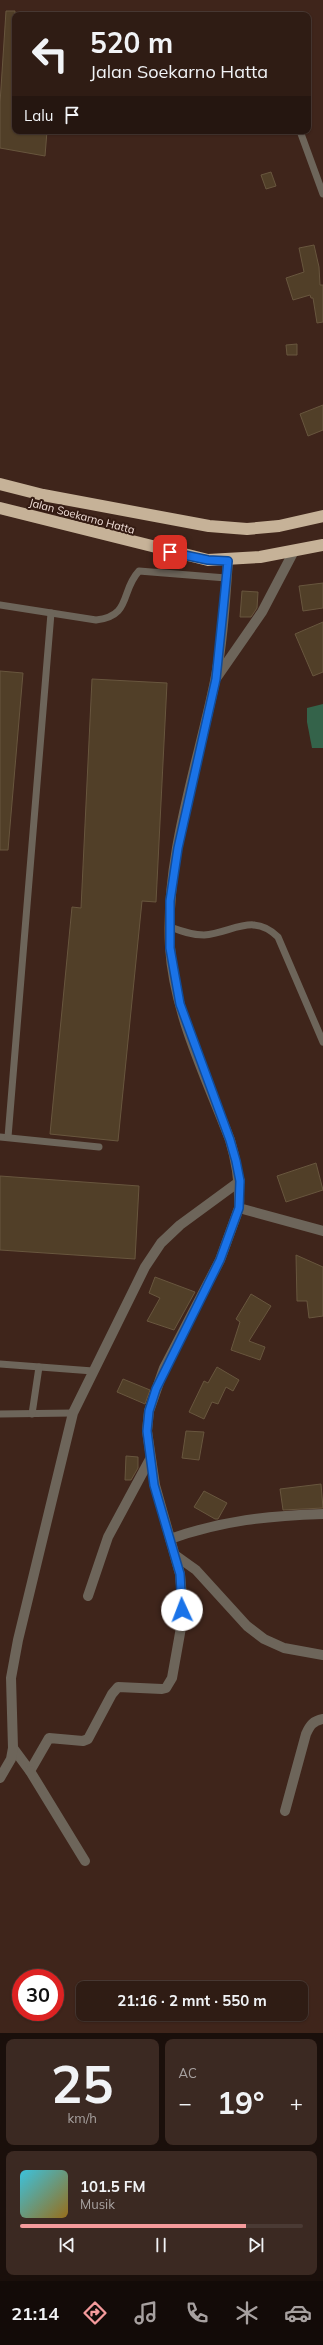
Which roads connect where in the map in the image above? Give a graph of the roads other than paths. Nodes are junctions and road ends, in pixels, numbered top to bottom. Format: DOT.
graph roads {
  1 [pos="301,134"];
  2 [pos="323,194"];
  3 [pos="0,484"];
  4 [pos="0,508"];
  5 [pos="323,516"];
  6 [pos="323,545"];
  7 [pos="294,551"];
  8 [pos="228,561"];
  9 [pos="226,578"];
  10 [pos="0,605"];
  11 [pos="51,613"];
  12 [pos="216,679"];
  13 [pos="170,927"];
  14 [pos="323,1042"];
  15 [pos="4,1137"];
  16 [pos="99,1147"];
  17 [pos="240,1181"];
  18 [pos="239,1208"];
  19 [pos="323,1231"];
  20 [pos="0,1364"];
  21 [pos="40,1367"];
  22 [pos="93,1371"];
  23 [pos="73,1413"];
  24 [pos="0,1414"];
  25 [pos="32,1414"];
  26 [pos="150,1459"];
  27 [pos="323,1514"];
  28 [pos="170,1538"];
  29 [pos="175,1555"];
  30 [pos="88,1596"];
  31 [pos="323,1655"];
  32 [pos="323,1719"];
  33 [pos="13,1748"];
  34 [pos="30,1771"];
  35 [pos="0,1778"];
  36 [pos="285,1811"];
  37 [pos="85,1862"];
  1 -- 2 [label="lane"];
  3 -- 5 [label="highway, Jalan Soekarno Hatta"];
  4 -- 8 [label="highway, Jalan Soekarno Hatta"];
  6 -- 7 [label="highway, Jalan Soekarno Hatta"];
  7 -- 8 [label="highway, Jalan Soekarno Hatta"];
  7 -- 12 [label="street"];
  8 -- 9 [label="street"];
  9 -- 11 [label="lane"];
  9 -- 12 [label="street"];
  10 -- 11 [label="lane"];
  11 -- 15 [label="lane"];
  12 -- 13 [label="street"];
  13 -- 14 [label="lane"];
  13 -- 17 [label="street"];
  15 -- 16 [label="lane"];
  17 -- 18 [label="street"];
  17 -- 22 [label="street"];
  18 -- 19 [label="street"];
  18 -- 26 [label="street"];
  20 -- 21 [label="lane"];
  21 -- 22 [label="lane"];
  21 -- 25 [label="lane"];
  22 -- 23 [label="street"];
  23 -- 25 [label="lane"];
  23 -- 33 [label="street"];
  24 -- 25 [label="lane"];
  26 -- 28 [label="street"];
  26 -- 30 [label="street"];
  27 -- 28 [label="street"];
  28 -- 29 [label="street"];
  29 -- 31 [label="street"];
  29 -- 34 [label="street"];
  32 -- 36 [label="street"];
  33 -- 34 [label="street"];
  33 -- 35 [label="street"];
  34 -- 37 [label="street"];
}
